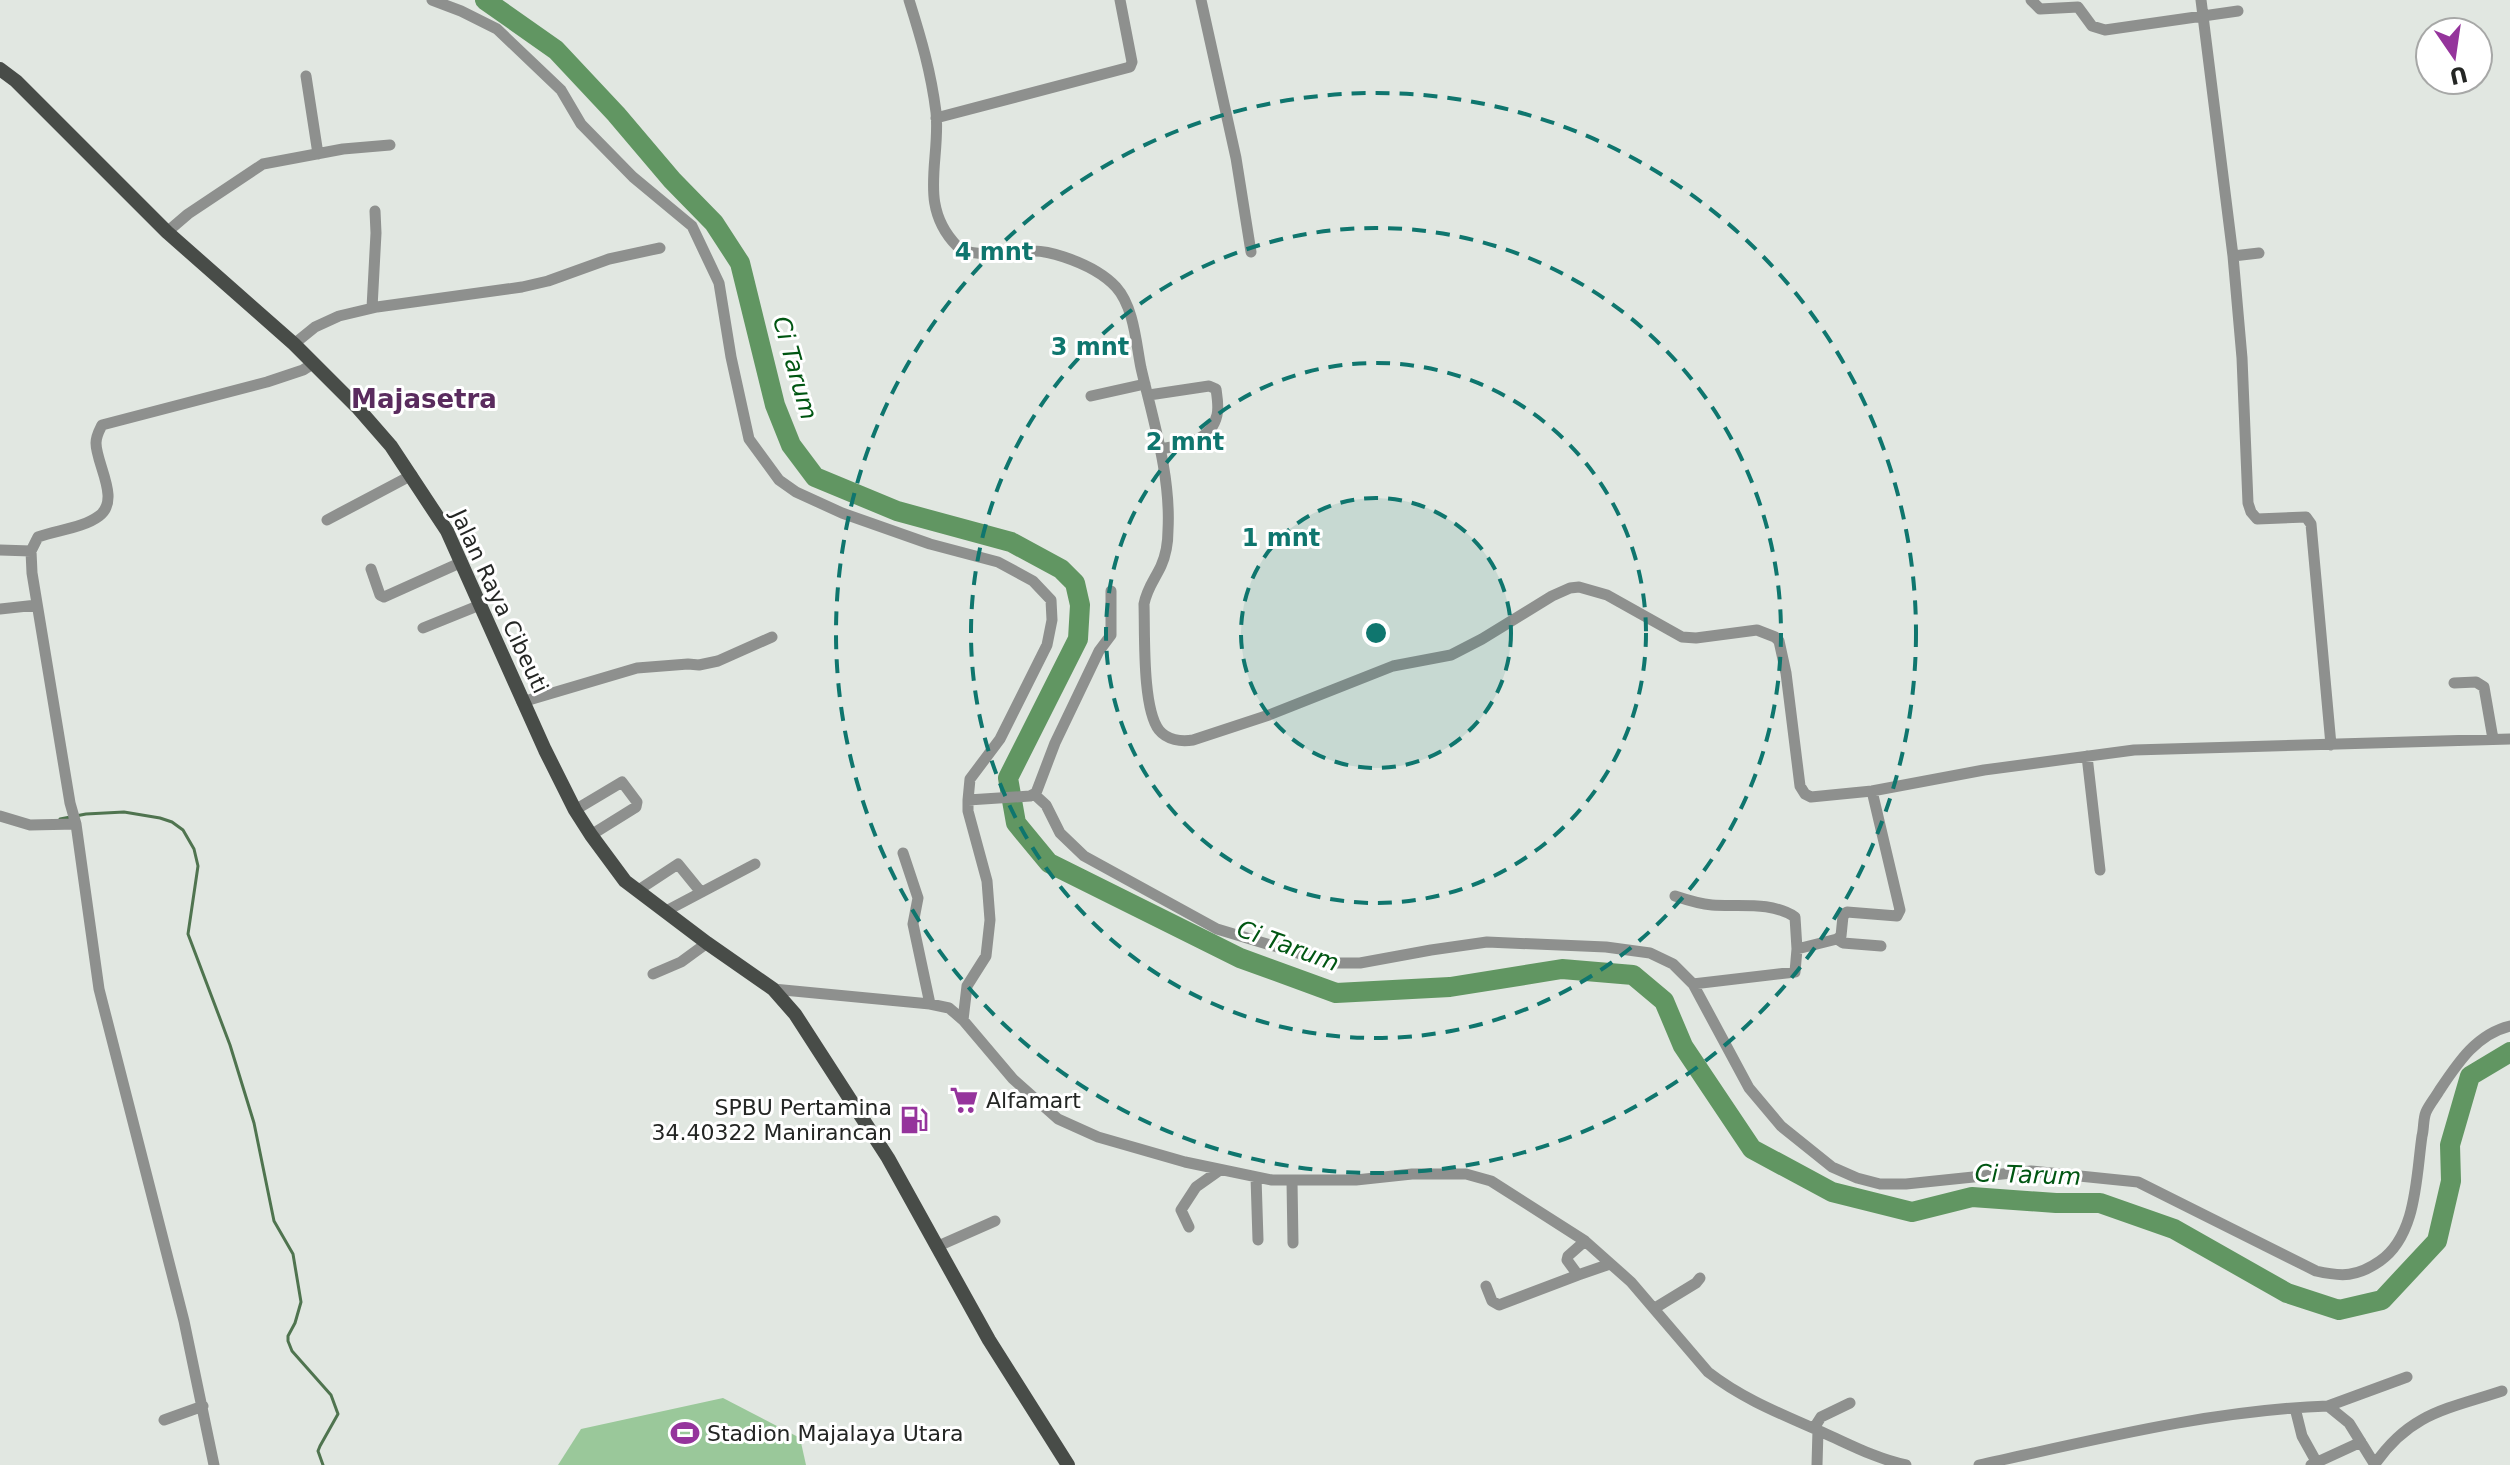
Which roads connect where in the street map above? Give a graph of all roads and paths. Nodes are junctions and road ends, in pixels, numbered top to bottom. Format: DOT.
graph roads {
  1 [pos="432,0"];
  2 [pos="909,0"];
  3 [pos="1120,0"];
  4 [pos="1201,0"];
  5 [pos="2031,0"];
  6 [pos="2201,0"];
  7 [pos="2238,11"];
  8 [pos="2204,16"];
  9 [pos="0,69"];
  10 [pos="306,76"];
  11 [pos="936,118"];
  12 [pos="390,145"];
  13 [pos="318,154"];
  14 [pos="375,211"];
  15 [pos="167,232"];
  16 [pos="660,248"];
  17 [pos="1251,252"];
  18 [pos="2259,253"];
  19 [pos="2233,256"];
  20 [pos="372,308"];
  21 [pos="294,344"];
  22 [pos="314,363"];
  23 [pos="1147,389"];
  24 [pos="1091,396"];
  25 [pos="1160,449"];
  26 [pos="412,475"];
  27 [pos="327,520"];
  28 [pos="0,550"];
  29 [pos="31,551"];
  30 [pos="462,562"];
  31 [pos="371,569"];
  32 [pos="1111,591"];
  33 [pos="37,605"];
  34 [pos="480,605"];
  35 [pos="0,609"];
  36 [pos="423,628"];
  37 [pos="772,637"];
  38 [pos="2454,683"];
  39 [pos="522,702"];
  40 [pos="2493,739"];
  41 [pos="2510,739"];
  42 [pos="2331,745"];
  43 [pos="2087,756"];
  44 [pos="1872,791"];
  45 [pos="1032,795"];
  46 [pos="971,800"];
  47 [pos="575,810"];
  48 [pos="0,816"];
  49 [pos="75,822"];
  50 [pos="591,835"];
  51 [pos="903,853"];
  52 [pos="755,864"];
  53 [pos="2100,870"];
  54 [pos="637,891"];
  55 [pos="700,891"];
  56 [pos="1675,896"];
  57 [pos="666,911"];
  58 [pos="1837,939"];
  59 [pos="707,943"];
  60 [pos="1881,946"];
  61 [pos="1797,949"];
  62 [pos="653,974"];
  63 [pos="1693,984"];
  64 [pos="773,989"];
  65 [pos="930,1004"];
  66 [pos="963,1020"];
  67 [pos="2510,1026"];
  68 [pos="1220,1170"];
  69 [pos="1256,1177"];
  70 [pos="1292,1181"];
  71 [pos="995,1221"];
  72 [pos="1189,1227"];
  73 [pos="1258,1240"];
  74 [pos="1585,1241"];
  75 [pos="1293,1243"];
  76 [pos="936,1247"];
  77 [pos="1610,1264"];
  78 [pos="1578,1275"];
  79 [pos="1700,1278"];
  80 [pos="1486,1286"];
  81 [pos="1655,1308"];
  82 [pos="2407,1377"];
  83 [pos="2502,1391"];
  84 [pos="1850,1403"];
  85 [pos="203,1406"];
  86 [pos="2328,1406"];
  87 [pos="2295,1408"];
  88 [pos="164,1420"];
  89 [pos="1816,1429"];
  90 [pos="2361,1442"];
  91 [pos="2314,1464"];
  92 [pos="2375,1464"];
  93 [pos="214,1465"];
  94 [pos="1068,1465"];
  95 [pos="1817,1465"];
  96 [pos="1906,1465"];
  97 [pos="1979,1465"];
  1 -- 46 [label="street"];
  2 -- 11 [label="street"];
  3 -- 11 [label="street"];
  4 -- 17 [label="street"];
  5 -- 8 [label="street"];
  6 -- 8 [label="street"];
  7 -- 8 [label="street"];
  8 -- 19 [label="street"];
  9 -- 15 [label="main road, Jalan Raya Cibeuti"];
  10 -- 13 [label="street"];
  11 -- 23 [label="street"];
  12 -- 13 [label="street"];
  13 -- 15 [label="street"];
  14 -- 20 [label="street"];
  15 -- 21 [label="main road, Jalan Raya Cibeuti"];
  16 -- 20 [label="street"];
  18 -- 19 [label="street"];
  19 -- 42 [label="street"];
  20 -- 21 [label="street"];
  21 -- 22 [label="main road, Jalan Raya Cibeuti"];
  22 -- 26 [label="main road, Jalan Raya Cibeuti"];
  22 -- 29 [label="street"];
  23 -- 24 [label="street"];
  23 -- 25 [label="street"];
  23 -- 25 [label="street"];
  25 -- 44 [label="street"];
  26 -- 27 [label="street"];
  26 -- 30 [label="main road, Jalan Raya Cibeuti"];
  28 -- 29 [label="street"];
  29 -- 33 [label="street"];
  30 -- 31 [label="street"];
  30 -- 34 [label="main road, Jalan Raya Cibeuti"];
  32 -- 45 [label="street"];
  33 -- 35 [label="street"];
  33 -- 49 [label="street"];
  34 -- 36 [label="street"];
  34 -- 39 [label="main road, Jalan Raya Cibeuti"];
  37 -- 39 [label="street"];
  38 -- 40 [label="street"];
  39 -- 47 [label="main road, Jalan Raya Cibeuti"];
  40 -- 41 [label="street"];
  40 -- 42 [label="street"];
  42 -- 43 [label="street"];
  43 -- 44 [label="street"];
  43 -- 53 [label="street"];
  44 -- 58 [label="street"];
  45 -- 46 [label="street"];
  45 -- 63 [label="street"];
  46 -- 66 [label="street"];
  47 -- 50 [label="main road, Jalan Raya Cibeuti"];
  47 -- 50 [label="street"];
  48 -- 49 [label="street"];
  49 -- 85 [label="street"];
  50 -- 54 [label="main road, Jalan Raya Cibeuti"];
  51 -- 65 [label="street"];
  52 -- 55 [label="street"];
  54 -- 55 [label="street"];
  54 -- 57 [label="main road, Jalan Raya Cibeuti"];
  55 -- 57 [label="street"];
  56 -- 61 [label="street"];
  57 -- 59 [label="main road, Jalan Raya Cibeuti"];
  58 -- 60 [label="street"];
  58 -- 61 [label="street"];
  59 -- 62 [label="street"];
  59 -- 64 [label="main road, Jalan Raya Cibeuti"];
  61 -- 63 [label="street"];
  63 -- 67 [label="street"];
  64 -- 65 [label="street"];
  64 -- 76 [label="main road, Jalan Raya Cibeuti"];
  65 -- 66 [label="street"];
  66 -- 68 [label="street"];
  68 -- 69 [label="street"];
  68 -- 72 [label="street"];
  69 -- 70 [label="street"];
  69 -- 73 [label="street"];
  70 -- 74 [label="street"];
  70 -- 75 [label="street"];
  71 -- 76 [label="street"];
  74 -- 77 [label="street"];
  74 -- 78 [label="street"];
  76 -- 94 [label="main road, Jalan Raya Cibeuti"];
  77 -- 78 [label="street"];
  77 -- 81 [label="street"];
  78 -- 80 [label="street"];
  79 -- 81 [label="street"];
  81 -- 89 [label="street"];
  82 -- 86 [label="street"];
  83 -- 92 [label="street"];
  84 -- 89 [label="street"];
  85 -- 88 [label="street"];
  85 -- 93 [label="street"];
  86 -- 87 [label="street"];
  86 -- 90 [label="street"];
  87 -- 91 [label="street"];
  87 -- 97 [label="street"];
  89 -- 95 [label="street"];
  89 -- 96 [label="street"];
  90 -- 91 [label="street"];
  90 -- 92 [label="street"];
}
